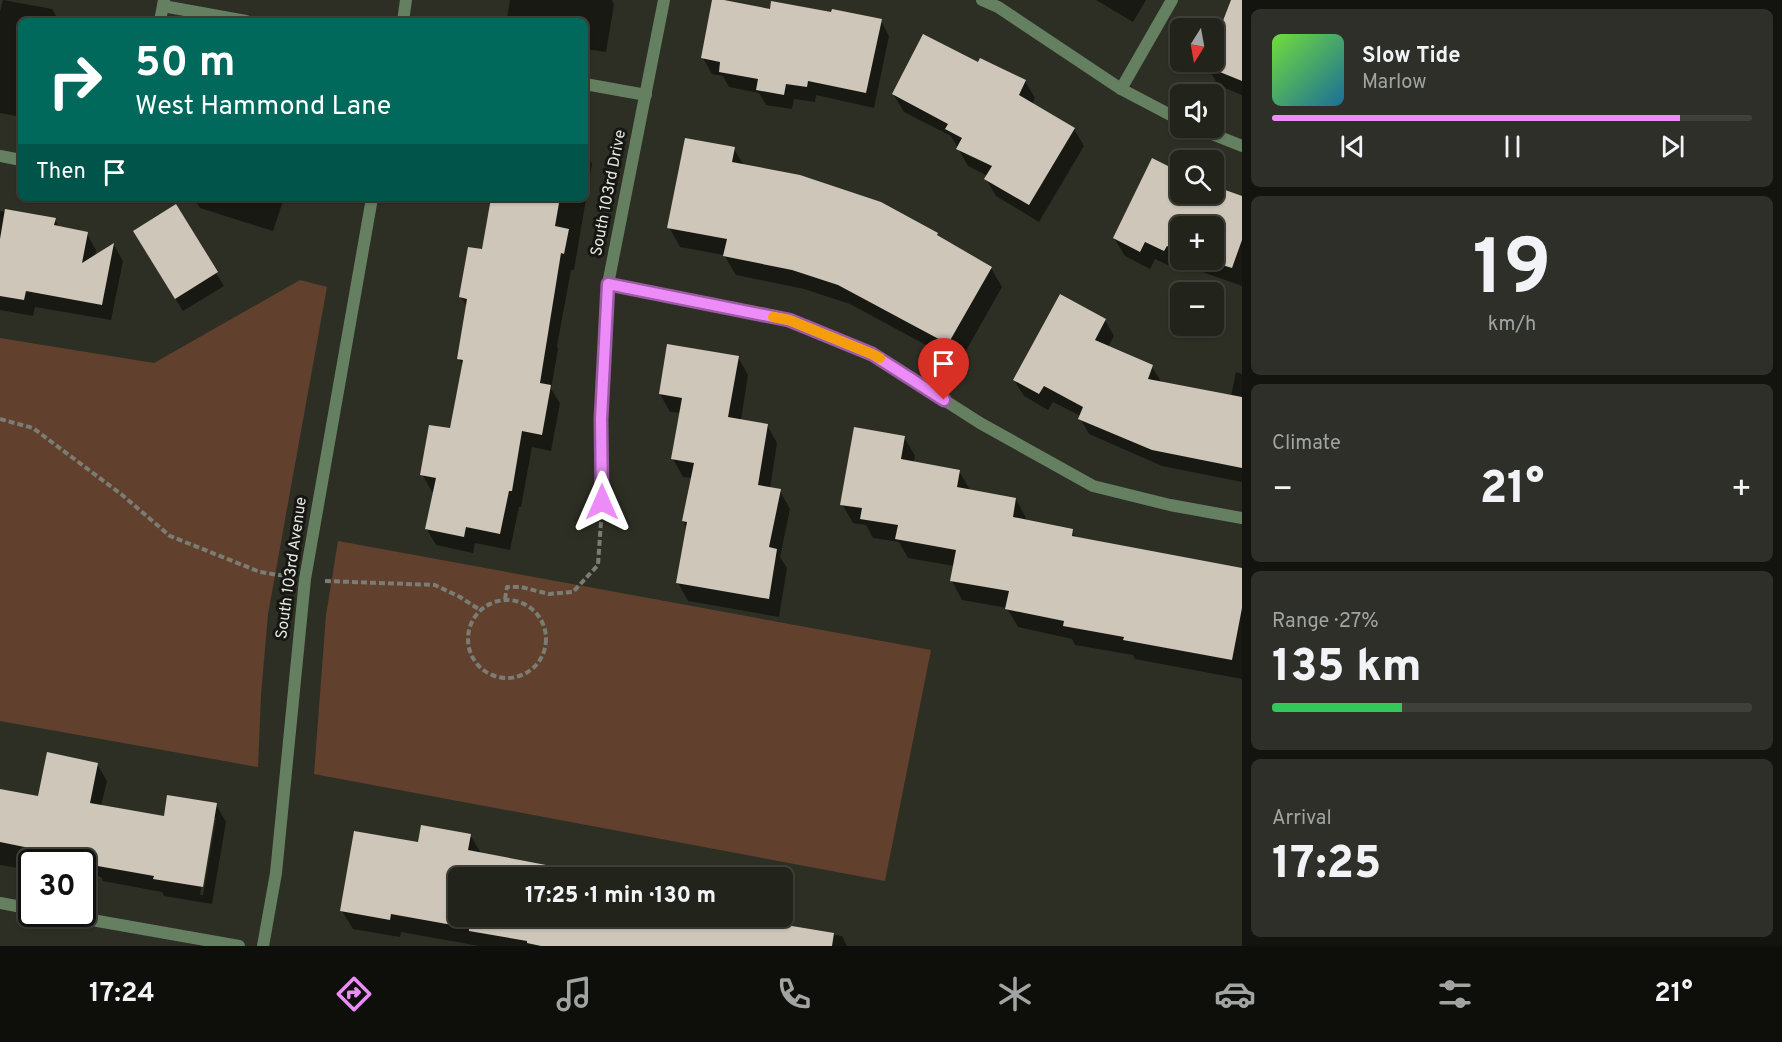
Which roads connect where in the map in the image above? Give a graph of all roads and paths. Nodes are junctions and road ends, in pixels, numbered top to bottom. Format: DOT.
graph roads {
  1 [pos="406,0"];
  2 [pos="664,0"];
  3 [pos="982,0"];
  4 [pos="1172,0"];
  5 [pos="163,3"];
  6 [pos="160,18"];
  7 [pos="232,18"];
  8 [pos="403,18"];
  9 [pos="588,85"];
  10 [pos="1121,89"];
  11 [pos="645,95"];
  12 [pos="1170,115"];
  13 [pos="1222,138"];
  14 [pos="1242,146"];
  15 [pos="0,156"];
  16 [pos="18,159"];
  17 [pos="371,201"];
  18 [pos="608,284"];
  19 [pos="0,419"];
  20 [pos="602,502"];
  21 [pos="1242,518"];
  22 [pos="305,579"];
  23 [pos="505,599"];
  24 [pos="480,610"];
  25 [pos="0,903"];
  26 [pos="18,906"];
  27 [pos="96,921"];
  28 [pos="239,946"];
  29 [pos="263,946"];
  1 -- 8 [label="street"];
  2 -- 11 [label="street, South 103rd Drive"];
  3 -- 10 [label="street"];
  4 -- 10 [label="street"];
  5 -- 6 [label="street"];
  5 -- 7 [label="street"];
  9 -- 11 [label="street"];
  10 -- 12 [label="street"];
  11 -- 18 [label="street, South 103rd Drive"];
  13 -- 14 [label="street"];
  15 -- 16 [label="street"];
  17 -- 22 [label="street, South 103rd Avenue"];
  18 -- 20 [label="street, South 103rd Drive"];
  18 -- 21 [label="street"];
  19 -- 22 [label="path"];
  20 -- 23 [label="path"];
  22 -- 24 [label="path"];
  22 -- 29 [label="street, South 103rd Avenue"];
  23 -- 24 [label="path"];
  23 -- 24 [label="path"];
  25 -- 26 [label="street"];
  27 -- 28 [label="street"];
}
